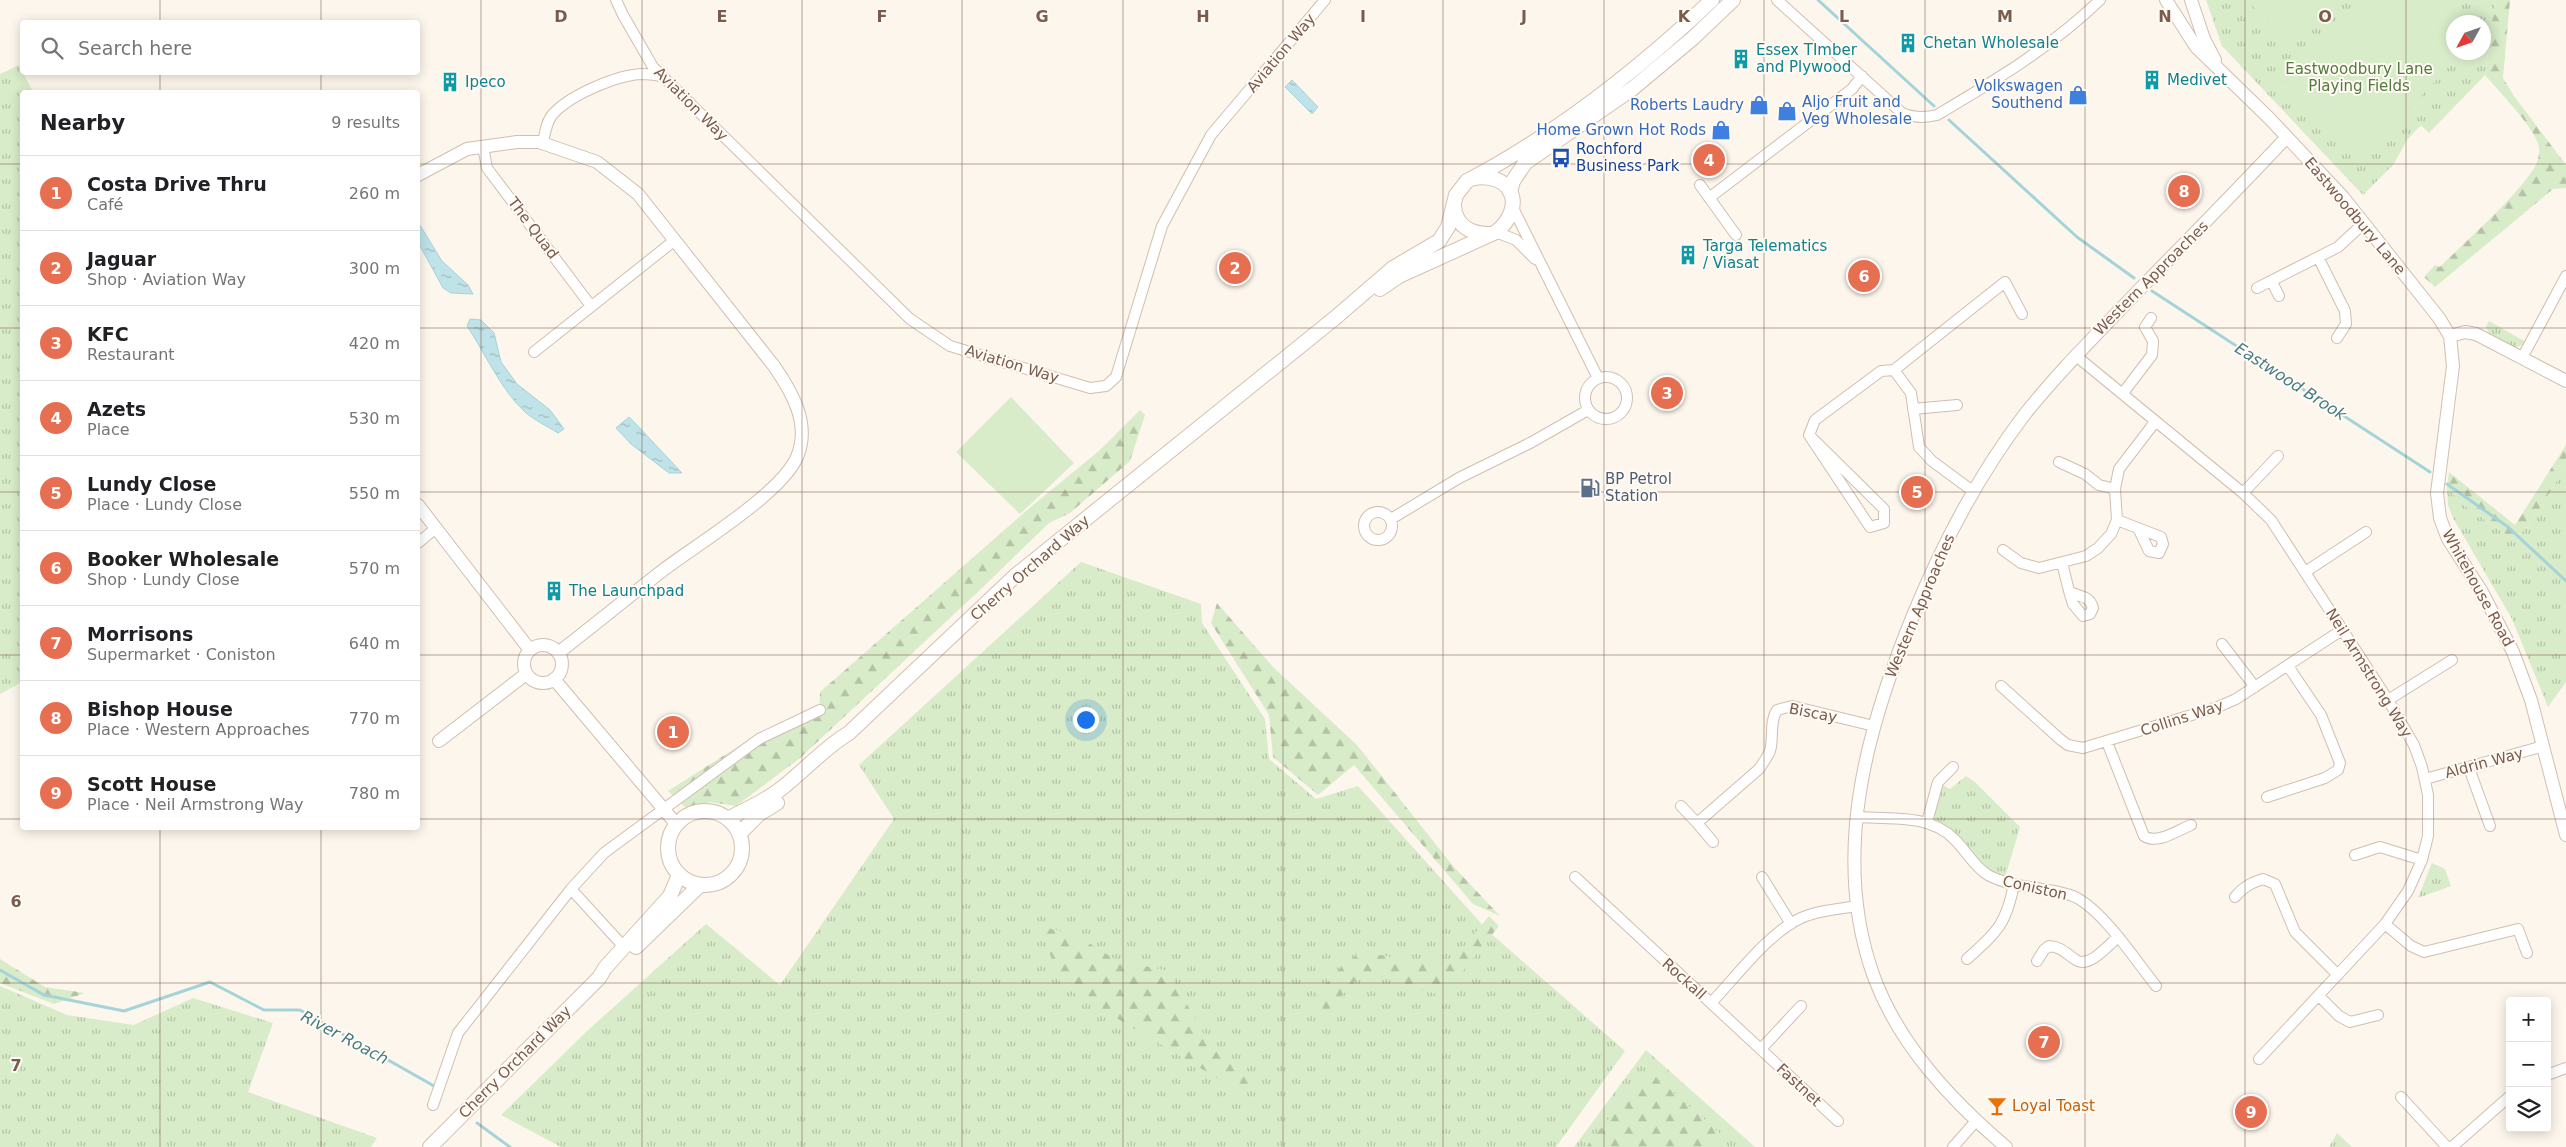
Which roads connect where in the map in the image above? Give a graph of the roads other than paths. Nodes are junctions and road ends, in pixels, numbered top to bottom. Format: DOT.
graph roads {
  1 [pos="616,0"];
  2 [pos="1325,0"];
  3 [pos="1712,0"];
  4 [pos="1733,0"];
  5 [pos="1777,0"];
  6 [pos="2100,0"];
  7 [pos="2166,0"];
  8 [pos="2191,0"];
  9 [pos="661,76"];
  10 [pos="1862,76"];
  11 [pos="2232,82"];
  12 [pos="2286,138"];
  13 [pos="544,143"];
  14 [pos="483,146"];
  15 [pos="420,174"];
  16 [pos="1474,178"];
  17 [pos="1700,185"];
  18 [pos="1510,192"];
  19 [pos="1709,198"];
  20 [pos="1454,203"];
  21 [pos="1513,208"];
  22 [pos="2364,223"];
  23 [pos="1492,233"];
  24 [pos="1736,235"];
  25 [pos="676,240"];
  26 [pos="2319,259"];
  27 [pos="1541,265"];
  28 [pos="2566,276"];
  29 [pos="2272,282"];
  30 [pos="2257,288"];
  31 [pos="2279,296"];
  32 [pos="592,306"];
  33 [pos="2022,314"];
  34 [pos="1335,318"];
  35 [pos="2151,318"];
  36 [pos="2450,336"];
  37 [pos="2337,338"];
  38 [pos="534,352"];
  39 [pos="2075,354"];
  40 [pos="2522,358"];
  41 [pos="1894,370"];
  42 [pos="1598,378"];
  43 [pos="2566,381"];
  44 [pos="2122,393"];
  45 [pos="1957,406"];
  46 [pos="1913,409"];
  47 [pos="1588,410"];
  48 [pos="2155,422"];
  49 [pos="1809,435"];
  50 [pos="2278,456"];
  51 [pos="2059,462"];
  52 [pos="2116,489"];
  53 [pos="1974,492"];
  54 [pos="2243,493"];
  55 [pos="420,508"];
  56 [pos="1391,520"];
  57 [pos="2117,520"];
  58 [pos="436,528"];
  59 [pos="2138,528"];
  60 [pos="2366,532"];
  61 [pos="420,541"];
  62 [pos="2003,550"];
  63 [pos="2062,563"];
  64 [pos="2305,572"];
  65 [pos="2069,591"];
  66 [pos="2342,630"];
  67 [pos="2222,644"];
  68 [pos="530,650"];
  69 [pos="558,653"];
  70 [pos="2452,660"];
  71 [pos="2288,666"];
  72 [pos="526,674"];
  73 [pos="554,679"];
  74 [pos="2001,686"];
  75 [pos="2255,687"];
  76 [pos="2388,700"];
  77 [pos="820,710"];
  78 [pos="1874,726"];
  79 [pos="849,733"];
  80 [pos="439,741"];
  81 [pos="2107,742"];
  82 [pos="2544,746"];
  83 [pos="1953,767"];
  84 [pos="2470,768"];
  85 [pos="2425,779"];
  86 [pos="2267,797"];
  87 [pos="1681,806"];
  88 [pos="664,808"];
  89 [pos="1856,817"];
  90 [pos="728,819"];
  91 [pos="1928,822"];
  92 [pos="1697,823"];
  93 [pos="677,824"];
  94 [pos="2191,825"];
  95 [pos="2490,826"];
  96 [pos="739,834"];
  97 [pos="2566,835"];
  98 [pos="1713,842"];
  99 [pos="2356,855"];
  100 [pos="2422,860"];
  101 [pos="679,875"];
  102 [pos="1762,876"];
  103 [pos="1575,877"];
  104 [pos="2014,884"];
  105 [pos="700,885"];
  106 [pos="571,889"];
  107 [pos="2235,898"];
  108 [pos="1858,906"];
  109 [pos="1791,924"];
  110 [pos="2385,924"];
  111 [pos="2118,937"];
  112 [pos="624,947"];
  113 [pos="2527,953"];
  114 [pos="1966,958"];
  115 [pos="2037,961"];
  116 [pos="2338,975"];
  117 [pos="599,978"];
  118 [pos="2156,986"];
  119 [pos="2319,996"];
  120 [pos="1711,1003"];
  121 [pos="1802,1006"];
  122 [pos="2378,1016"];
  123 [pos="1761,1049"];
  124 [pos="2259,1059"];
  125 [pos="2566,1068"];
  126 [pos="2551,1074"];
  127 [pos="2401,1097"];
  128 [pos="2506,1100"];
  129 [pos="432,1106"];
  130 [pos="1838,1121"];
  131 [pos="1976,1121"];
  132 [pos="430,1147"];
  133 [pos="1953,1147"];
  134 [pos="2006,1147"];
  135 [pos="2447,1147"];
  136 [pos="2452,1147"];
  1 -- 9 [label="street, Aviation Way"];
  2 -- 9 [label="street, Aviation Way"];
  3 -- 16 [label="main road, Cherry Orchard Way"];
  4 -- 18 [label="main road"];
  5 -- 10 [label="street"];
  6 -- 10 [label="street"];
  7 -- 11 [label="street, Eastwoodbury Lane"];
  8 -- 11 [label="street, Eastwoodbury Lane"];
  9 -- 13 [label="street"];
  10 -- 19 [label="street"];
  11 -- 12 [label="street, Eastwoodbury Lane"];
  12 -- 22 [label="street, Eastwoodbury Lane"];
  12 -- 39 [label="street, Western Approaches"];
  13 -- 14 [label="street"];
  13 -- 25 [label="street"];
  14 -- 15 [label="street"];
  14 -- 32 [label="street, The Quad"];
  16 -- 18 [label="main road"];
  16 -- 20 [label="main road, Cherry Orchard Way"];
  17 -- 19 [label="street"];
  18 -- 21 [label="main road"];
  19 -- 24 [label="street"];
  20 -- 23 [label="main road"];
  20 -- 34 [label="main road, Cherry Orchard Way"];
  21 -- 23 [label="main road, Cherry Orchard Way"];
  21 -- 27 [label="street"];
  22 -- 26 [label="street"];
  22 -- 36 [label="street, Eastwoodbury Lane"];
  23 -- 27 [label="street"];
  23 -- 34 [label="main road, Cherry Orchard Way"];
  25 -- 32 [label="street"];
  25 -- 69 [label="street"];
  26 -- 29 [label="street"];
  26 -- 37 [label="street"];
  27 -- 42 [label="street"];
  28 -- 40 [label="street"];
  29 -- 30 [label="street"];
  29 -- 31 [label="street"];
  32 -- 38 [label="street"];
  33 -- 41 [label="street"];
  34 -- 79 [label="main road, Cherry Orchard Way"];
  35 -- 44 [label="street"];
  36 -- 40 [label="street"];
  36 -- 82 [label="street, Whitehouse Road"];
  39 -- 44 [label="street, Neil Armstrong Way"];
  39 -- 53 [label="street, Western Approaches"];
  40 -- 43 [label="street"];
  41 -- 46 [label="street"];
  41 -- 49 [label="street"];
  42 -- 47 [label="street"];
  42 -- 47 [label="street"];
  44 -- 48 [label="street, Neil Armstrong Way"];
  45 -- 46 [label="street"];
  46 -- 53 [label="street"];
  47 -- 56 [label="street"];
  48 -- 52 [label="street"];
  48 -- 54 [label="street, Neil Armstrong Way"];
  49 -- 49 [label="street"];
  50 -- 54 [label="street"];
  51 -- 52 [label="street"];
  52 -- 57 [label="street"];
  53 -- 78 [label="street, Western Approaches"];
  54 -- 64 [label="street, Neil Armstrong Way"];
  55 -- 58 [label="street"];
  57 -- 59 [label="street"];
  57 -- 63 [label="street"];
  58 -- 61 [label="street"];
  58 -- 68 [label="street"];
  60 -- 64 [label="street"];
  62 -- 63 [label="street"];
  63 -- 65 [label="street"];
  64 -- 66 [label="street, Neil Armstrong Way"];
  66 -- 71 [label="street, Collins Way"];
  66 -- 76 [label="street, Neil Armstrong Way"];
  67 -- 75 [label="street"];
  68 -- 69 [label="street"];
  68 -- 72 [label="street"];
  69 -- 73 [label="street"];
  70 -- 76 [label="street"];
  71 -- 75 [label="street, Collins Way"];
  71 -- 86 [label="street"];
  72 -- 73 [label="street"];
  72 -- 80 [label="street"];
  73 -- 88 [label="street"];
  74 -- 81 [label="street, Collins Way"];
  75 -- 81 [label="street, Collins Way"];
  76 -- 85 [label="street, Neil Armstrong Way"];
  77 -- 88 [label="street"];
  78 -- 89 [label="street, Western Approaches"];
  78 -- 92 [label="street, Biscay"];
  79 -- 90 [label="main road, Cherry Orchard Way"];
  79 -- 96 [label="main road"];
  81 -- 94 [label="street"];
  82 -- 84 [label="street, Aldrin Way"];
  82 -- 97 [label="street, Whitehouse Road"];
  83 -- 91 [label="street"];
  84 -- 85 [label="street, Aldrin Way"];
  84 -- 95 [label="street"];
  85 -- 100 [label="street, Neil Armstrong Way"];
  87 -- 92 [label="street"];
  88 -- 93 [label="street"];
  88 -- 106 [label="street"];
  89 -- 91 [label="street, Coniston"];
  89 -- 108 [label="street, Western Approaches"];
  90 -- 93 [label="main road"];
  90 -- 96 [label="main road"];
  91 -- 104 [label="street, Coniston"];
  92 -- 98 [label="street"];
  93 -- 101 [label="main road"];
  96 -- 105 [label="main road"];
  99 -- 100 [label="street"];
  100 -- 110 [label="street, Neil Armstrong Way"];
  101 -- 105 [label="main road"];
  101 -- 112 [label="main road, Cherry Orchard Way"];
  102 -- 109 [label="street"];
  103 -- 120 [label="street, Rockall"];
  104 -- 111 [label="street, Coniston"];
  104 -- 114 [label="street"];
  105 -- 117 [label="main road, Cherry Orchard Way"];
  106 -- 112 [label="street"];
  106 -- 129 [label="street"];
  107 -- 116 [label="street"];
  108 -- 109 [label="street, Rockall"];
  108 -- 131 [label="street, Western Approaches"];
  109 -- 120 [label="street, Rockall"];
  110 -- 113 [label="street"];
  110 -- 116 [label="street, Neil Armstrong Way"];
  111 -- 115 [label="street"];
  111 -- 118 [label="street, Coniston"];
  112 -- 117 [label="main road, Cherry Orchard Way"];
  116 -- 119 [label="street, Neil Armstrong Way"];
  117 -- 132 [label="main road, Cherry Orchard Way"];
  119 -- 122 [label="street"];
  119 -- 124 [label="street, Neil Armstrong Way"];
  120 -- 123 [label="street, Fastnet"];
  121 -- 123 [label="street"];
  123 -- 130 [label="street, Fastnet"];
  125 -- 126 [label="street"];
  127 -- 135 [label="street"];
  128 -- 136 [label="street"];
  131 -- 133 [label="street"];
  131 -- 134 [label="street, Western Approaches"];
}
